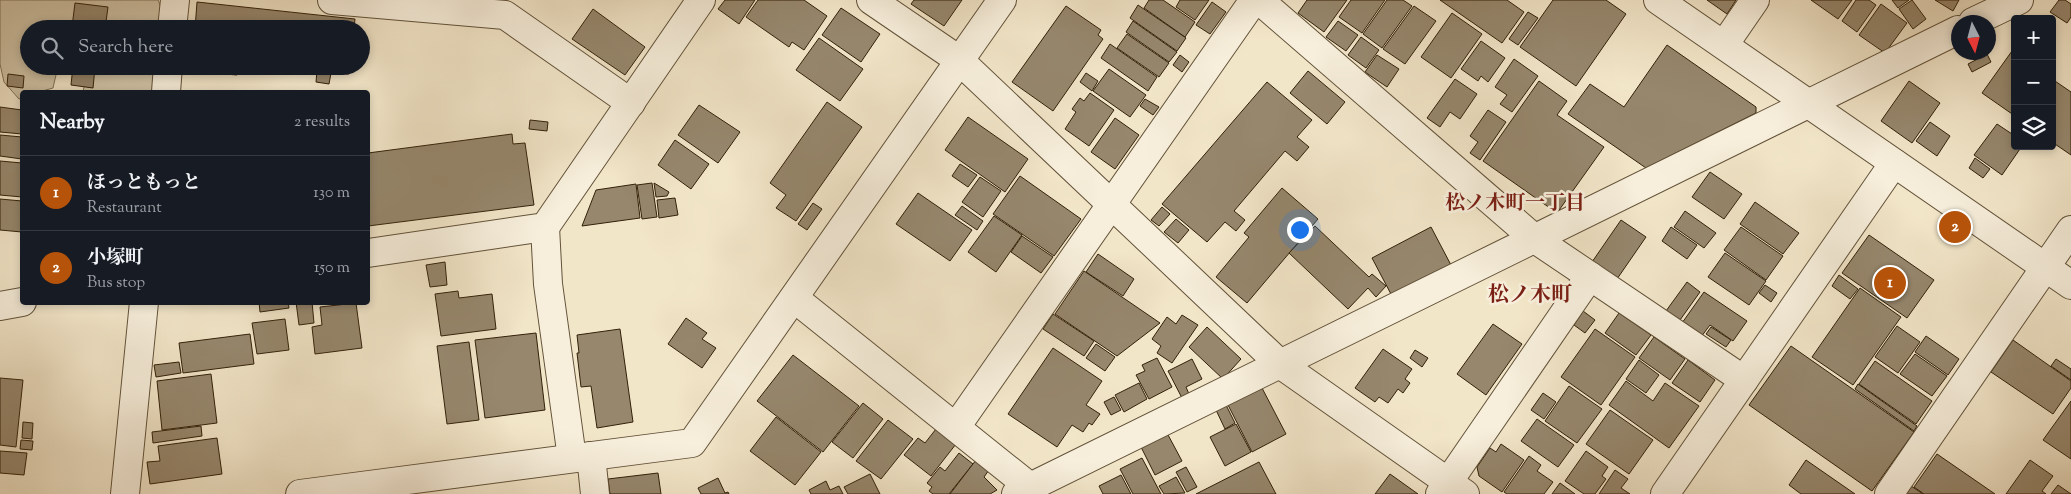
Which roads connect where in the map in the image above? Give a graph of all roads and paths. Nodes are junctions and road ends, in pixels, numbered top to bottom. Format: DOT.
graph roads {
  1 [pos="175,0"];
  2 [pos="332,0"];
  3 [pos="701,0"];
  4 [pos="871,0"];
  5 [pos="1002,0"];
  6 [pos="1254,0"];
  7 [pos="1260,0"];
  8 [pos="1658,0"];
  9 [pos="1755,0"];
  10 [pos="2019,0"];
  11 [pos="507,8"];
  12 [pos="1988,15"];
  13 [pos="173,20"];
  14 [pos="1951,33"];
  15 [pos="1724,45"];
  16 [pos="959,60"];
  17 [pos="167,75"];
  18 [pos="166,90"];
  19 [pos="631,103"];
  20 [pos="1809,104"];
  21 [pos="1894,163"];
  22 [pos="1112,204"];
  23 [pos="545,227"];
  24 [pos="2071,230"];
  25 [pos="1535,239"];
  26 [pos="370,253"];
  27 [pos="2046,267"];
  28 [pos="1590,276"];
  29 [pos="2071,285"];
  30 [pos="794,298"];
  31 [pos="20,302"];
  32 [pos="144,305"];
  33 [pos="0,306"];
  34 [pos="1280,364"];
  35 [pos="1744,380"];
  36 [pos="956,427"];
  37 [pos="582,457"];
  38 [pos="1451,490"];
  39 [pos="1027,492"];
  40 [pos="125,494"];
  41 [pos="300,494"];
  42 [pos="595,494"];
  43 [pos="1665,494"];
  44 [pos="1889,494"];
  1 -- 13 [label="street"];
  2 -- 11 [label="street"];
  3 -- 19 [label="street"];
  4 -- 16 [label="street"];
  5 -- 16 [label="street"];
  6 -- 22 [label="street"];
  7 -- 25 [label="street"];
  8 -- 15 [label="street"];
  9 -- 15 [label="street"];
  10 -- 12 [label="street"];
  11 -- 19 [label="street"];
  14 -- 20 [label="street"];
  15 -- 20 [label="street"];
  16 -- 22 [label="street"];
  16 -- 30 [label="street"];
  17 -- 18 [label="street"];
  19 -- 23 [label="street"];
  20 -- 21 [label="street"];
  20 -- 25 [label="street"];
  21 -- 27 [label="street"];
  21 -- 35 [label="street"];
  22 -- 34 [label="street"];
  22 -- 36 [label="street"];
  23 -- 26 [label="street"];
  23 -- 37 [label="street"];
  24 -- 27 [label="street"];
  25 -- 28 [label="street"];
  25 -- 34 [label="street"];
  27 -- 29 [label="street"];
  27 -- 44 [label="street"];
  28 -- 35 [label="street"];
  28 -- 38 [label="street"];
  30 -- 36 [label="street"];
  30 -- 37 [label="street"];
  31 -- 33 [label="street"];
  32 -- 40 [label="street"];
  34 -- 38 [label="street"];
  34 -- 39 [label="street"];
  35 -- 43 [label="street"];
  36 -- 39 [label="street"];
  37 -- 41 [label="street"];
  37 -- 42 [label="street"];
}
